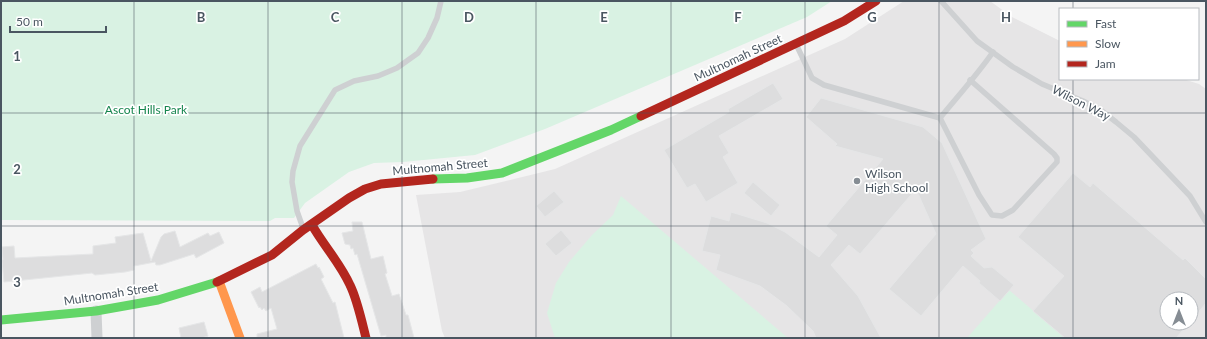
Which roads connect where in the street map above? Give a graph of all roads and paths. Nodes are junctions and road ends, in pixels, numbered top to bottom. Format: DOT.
graph roads {
  1 [pos="441,1"];
  2 [pos="876,1"];
  3 [pos="940,1"];
  4 [pos="796,44"];
  5 [pos="993,52"];
  6 [pos="970,80"];
  7 [pos="940,118"];
  8 [pos="1206,222"];
  9 [pos="312,224"];
  10 [pos="304,230"];
  11 [pos="219,281"];
  12 [pos="96,311"];
  13 [pos="1,320"];
  14 [pos="96,338"];
  15 [pos="240,338"];
  16 [pos="366,338"];
  1 -- 10 [label="lane"];
  2 -- 4 [label="street, Multnomah Street"];
  3 -- 5 [label="lane, Wilson Way"];
  4 -- 7 [label="lane"];
  4 -- 9 [label="street, Multnomah Street"];
  5 -- 6 [label="lane"];
  5 -- 8 [label="lane, Wilson Way"];
  6 -- 7 [label="lane"];
  6 -- 7 [label="lane"];
  9 -- 10 [label="street, Multnomah Street"];
  9 -- 16 [label="street"];
  10 -- 11 [label="street, Multnomah Street"];
  11 -- 12 [label="street, Multnomah Street"];
  11 -- 15 [label="street"];
  12 -- 13 [label="street, Multnomah Street"];
  12 -- 14 [label="street"];
}
